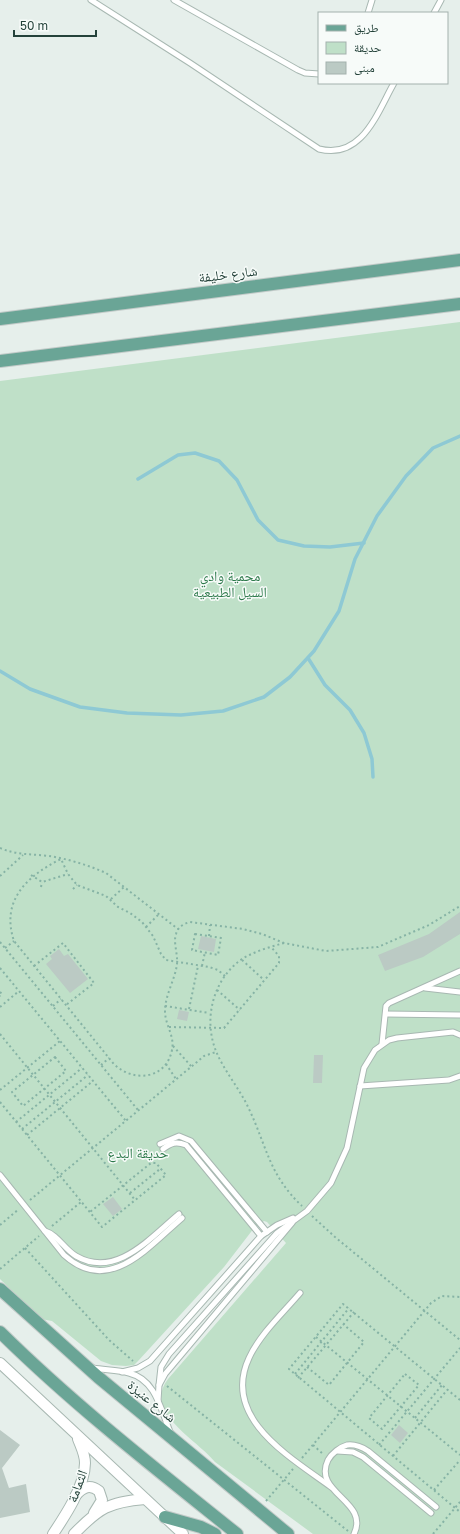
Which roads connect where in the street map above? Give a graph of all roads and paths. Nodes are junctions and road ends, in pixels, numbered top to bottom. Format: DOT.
graph roads {
  1 [pos="91,0"];
  2 [pos="174,0"];
  3 [pos="372,0"];
  4 [pos="441,0"];
  5 [pos="368,12"];
  6 [pos="435,12"];
  7 [pos="318,74"];
  8 [pos="393,84"];
  9 [pos="460,260"];
  10 [pos="460,304"];
  11 [pos="0,319"];
  12 [pos="0,361"];
  13 [pos="0,848"];
  14 [pos="24,855"];
  15 [pos="61,859"];
  16 [pos="68,874"];
  17 [pos="31,875"];
  18 [pos="0,876"];
  19 [pos="24,880"];
  20 [pos="42,882"];
  21 [pos="77,885"];
  22 [pos="41,887"];
  23 [pos="124,887"];
  24 [pos="73,889"];
  25 [pos="110,899"];
  26 [pos="460,906"];
  27 [pos="159,914"];
  28 [pos="6,923"];
  29 [pos="210,925"];
  30 [pos="146,927"];
  31 [pos="178,929"];
  32 [pos="209,936"];
  33 [pos="14,941"];
  34 [pos="0,942"];
  35 [pos="284,943"];
  36 [pos="271,947"];
  37 [pos="5,948"];
  38 [pos="204,952"];
  39 [pos="242,960"];
  40 [pos="177,963"];
  41 [pos="34,966"];
  42 [pos="198,966"];
  43 [pos="202,966"];
  44 [pos="0,968"];
  45 [pos="460,971"];
  46 [pos="225,976"];
  47 [pos="450,976"];
  48 [pos="460,977"];
  49 [pos="265,981"];
  50 [pos="425,988"];
  51 [pos="217,990"];
  52 [pos="19,991"];
  53 [pos="0,992"];
  54 [pos="460,992"];
  55 [pos="0,996"];
  56 [pos="61,999"];
  57 [pos="66,1005"];
  58 [pos="53,1006"];
  59 [pos="165,1006"];
  60 [pos="0,1007"];
  61 [pos="188,1010"];
  62 [pos="240,1010"];
  63 [pos="210,1013"];
  64 [pos="386,1014"];
  65 [pos="460,1015"];
  66 [pos="169,1027"];
  67 [pos="210,1029"];
  68 [pos="0,1034"];
  69 [pos="460,1035"];
  70 [pos="60,1041"];
  71 [pos="382,1044"];
  72 [pos="173,1046"];
  73 [pos="216,1052"];
  74 [pos="109,1058"];
  75 [pos="101,1064"];
  76 [pos="166,1064"];
  77 [pos="191,1066"];
  78 [pos="28,1068"];
  79 [pos="82,1068"];
  80 [pos="33,1075"];
  81 [pos="88,1075"];
  82 [pos="460,1076"];
  83 [pos="176,1079"];
  84 [pos="93,1081"];
  85 [pos="360,1086"];
  86 [pos="44,1088"];
  87 [pos="0,1090"];
  88 [pos="49,1095"];
  89 [pos="0,1102"];
  90 [pos="55,1102"];
  91 [pos="60,1108"];
  92 [pos="138,1110"];
  93 [pos="126,1121"];
  94 [pos="16,1122"];
  95 [pos="22,1129"];
  96 [pos="27,1135"];
  97 [pos="93,1148"];
  98 [pos="160,1169"];
  99 [pos="0,1175"];
  100 [pos="60,1175"];
  101 [pos="123,1185"];
  102 [pos="130,1193"];
  103 [pos="136,1200"];
  104 [pos="24,1205"];
  105 [pos="307,1211"];
  106 [pos="90,1212"];
  107 [pos="180,1216"];
  108 [pos="296,1218"];
  109 [pos="0,1225"];
  110 [pos="266,1232"];
  111 [pos="261,1236"];
  112 [pos="25,1248"];
  113 [pos="0,1289"];
  114 [pos="300,1293"];
  115 [pos="460,1297"];
  116 [pos="349,1308"];
  117 [pos="424,1311"];
  118 [pos="354,1312"];
  119 [pos="343,1324"];
  120 [pos="0,1332"];
  121 [pos="316,1337"];
  122 [pos="460,1340"];
  123 [pos="321,1341"];
  124 [pos="326,1345"];
  125 [pos="396,1347"];
  126 [pos="460,1348"];
  127 [pos="347,1362"];
  128 [pos="0,1363"];
  129 [pos="141,1366"];
  130 [pos="88,1367"];
  131 [pos="307,1367"];
  132 [pos="122,1372"];
  133 [pos="294,1374"];
  134 [pos="298,1378"];
  135 [pos="434,1379"];
  136 [pos="368,1380"];
  137 [pos="160,1384"];
  138 [pos="442,1386"];
  139 [pos="447,1390"];
  140 [pos="388,1396"];
  141 [pos="460,1400"];
  142 [pos="158,1401"];
  143 [pos="401,1407"];
  144 [pos="340,1412"];
  145 [pos="407,1412"];
  146 [pos="415,1418"];
  147 [pos="420,1422"];
  148 [pos="76,1435"];
  149 [pos="174,1438"];
  150 [pos="313,1445"];
  151 [pos="379,1445"];
  152 [pos="336,1451"];
  153 [pos="460,1455"];
  154 [pos="393,1456"];
  155 [pos="329,1459"];
  156 [pos="460,1460"];
  157 [pos="298,1463"];
  158 [pos="284,1480"];
  159 [pos="331,1487"];
  160 [pos="434,1490"];
  161 [pos="75,1496"];
  162 [pos="145,1499"];
  163 [pos="460,1502"];
  164 [pos="436,1508"];
  165 [pos="455,1508"];
  166 [pos="259,1510"];
  167 [pos="460,1512"];
  168 [pos="431,1513"];
  169 [pos="165,1517"];
  170 [pos="86,1522"];
  171 [pos="53,1534"];
  172 [pos="74,1534"];
  173 [pos="183,1534"];
  174 [pos="215,1534"];
  175 [pos="237,1534"];
  176 [pos="288,1534"];
  177 [pos="353,1534"];
  178 [pos="433,1534"];
  1 -- 8 [label="lane"];
  2 -- 7 [label="lane"];
  3 -- 5 [label="lane"];
  4 -- 6 [label="lane"];
  9 -- 11 [label="main road, شارع خليفة"];
  10 -- 12 [label="main road"];
  13 -- 14 [label="path"];
  14 -- 15 [label="path"];
  14 -- 18 [label="path"];
  15 -- 16 [label="path"];
  15 -- 17 [label="path"];
  15 -- 23 [label="path"];
  16 -- 20 [label="path"];
  16 -- 21 [label="path"];
  17 -- 19 [label="path"];
  17 -- 20 [label="path"];
  20 -- 22 [label="path"];
  21 -- 24 [label="path"];
  21 -- 25 [label="path"];
  23 -- 25 [label="path"];
  23 -- 27 [label="path"];
  25 -- 30 [label="path"];
  26 -- 35 [label="path"];
  27 -- 30 [label="path"];
  27 -- 31 [label="path"];
  28 -- 33 [label="path"];
  29 -- 31 [label="path"];
  29 -- 32 [label="path"];
  29 -- 35 [label="path"];
  30 -- 40 [label="path"];
  31 -- 40 [label="path"];
  32 -- 38 [label="path"];
  32 -- 38 [label="path"];
  33 -- 37 [label="path"];
  33 -- 41 [label="path"];
  34 -- 37 [label="path"];
  35 -- 36 [label="path"];
  36 -- 39 [label="path"];
  36 -- 49 [label="path"];
  37 -- 58 [label="path"];
  38 -- 43 [label="path"];
  39 -- 46 [label="path"];
  39 -- 49 [label="path"];
  40 -- 42 [label="path"];
  40 -- 59 [label="path"];
  41 -- 56 [label="path"];
  41 -- 57 [label="path"];
  42 -- 43 [label="path"];
  42 -- 61 [label="path"];
  43 -- 46 [label="path"];
  44 -- 52 [label="path"];
  45 -- 47 [label="lane"];
  46 -- 51 [label="path"];
  47 -- 48 [label="lane"];
  47 -- 50 [label="lane"];
  49 -- 62 [label="path"];
  50 -- 54 [label="lane"];
  50 -- 64 [label="lane"];
  51 -- 62 [label="path"];
  51 -- 63 [label="path"];
  52 -- 60 [label="path"];
  52 -- 70 [label="path"];
  53 -- 55 [label="path"];
  56 -- 57 [label="path"];
  56 -- 58 [label="path"];
  57 -- 74 [label="path"];
  58 -- 75 [label="path"];
  59 -- 61 [label="path"];
  59 -- 66 [label="path"];
  61 -- 63 [label="path"];
  62 -- 67 [label="path"];
  63 -- 67 [label="path"];
  64 -- 65 [label="lane"];
  64 -- 71 [label="lane"];
  66 -- 67 [label="path"];
  66 -- 72 [label="path"];
  67 -- 73 [label="path"];
  68 -- 78 [label="path"];
  69 -- 71 [label="lane"];
  70 -- 78 [label="path"];
  70 -- 79 [label="path"];
  71 -- 85 [label="lane"];
  72 -- 76 [label="path"];
  72 -- 77 [label="path"];
  73 -- 77 [label="path"];
  73 -- 105 [label="path"];
  74 -- 75 [label="path"];
  74 -- 76 [label="path"];
  75 -- 92 [label="path"];
  76 -- 83 [label="path"];
  77 -- 83 [label="path"];
  78 -- 80 [label="path"];
  78 -- 87 [label="path"];
  79 -- 81 [label="path"];
  79 -- 88 [label="path"];
  80 -- 86 [label="path"];
  80 -- 86 [label="path"];
  80 -- 86 [label="path"];
  81 -- 84 [label="path"];
  81 -- 90 [label="path"];
  82 -- 85 [label="lane"];
  83 -- 92 [label="path"];
  84 -- 91 [label="path"];
  84 -- 93 [label="path"];
  85 -- 105 [label="lane"];
  86 -- 88 [label="path"];
  88 -- 90 [label="path"];
  88 -- 94 [label="path"];
  89 -- 94 [label="path"];
  90 -- 91 [label="path"];
  90 -- 95 [label="path"];
  91 -- 96 [label="path"];
  91 -- 97 [label="path"];
  92 -- 93 [label="path"];
  93 -- 97 [label="path"];
  94 -- 95 [label="path"];
  95 -- 96 [label="path"];
  96 -- 100 [label="path"];
  97 -- 100 [label="path"];
  97 -- 101 [label="path"];
  98 -- 101 [label="path"];
  98 -- 102 [label="path"];
  98 -- 103 [label="path"];
  99 -- 104 [label="lane"];
  100 -- 104 [label="path"];
  100 -- 106 [label="path"];
  101 -- 102 [label="path"];
  101 -- 106 [label="path"];
  102 -- 103 [label="path"];
  103 -- 106 [label="path"];
  104 -- 107 [label="lane"];
  104 -- 109 [label="path"];
  105 -- 108 [label="lane"];
  105 -- 117 [label="path"];
  108 -- 110 [label="lane"];
  108 -- 137 [label="lane"];
  108 -- 137 [label="lane"];
  110 -- 111 [label="lane"];
  110 -- 111 [label="lane"];
  111 -- 129 [label="lane"];
  112 -- 129 [label="path"];
  113 -- 130 [label="main road, شارع عنيزة"];
  114 -- 157 [label="lane"];
  115 -- 117 [label="path"];
  116 -- 118 [label="path"];
  116 -- 121 [label="path"];
  116 -- 123 [label="path"];
  117 -- 122 [label="path"];
  117 -- 125 [label="path"];
  118 -- 119 [label="path"];
  118 -- 125 [label="path"];
  119 -- 124 [label="path"];
  119 -- 127 [label="path"];
  120 -- 175 [label="main road"];
  121 -- 123 [label="path"];
  121 -- 133 [label="path"];
  123 -- 124 [label="path"];
  123 -- 133 [label="path"];
  124 -- 127 [label="path"];
  124 -- 131 [label="path"];
  125 -- 135 [label="path"];
  125 -- 136 [label="path"];
  126 -- 135 [label="path"];
  127 -- 131 [label="path"];
  127 -- 136 [label="path"];
  128 -- 148 [label="street"];
  129 -- 132 [label="lane"];
  130 -- 132 [label="lane"];
  130 -- 149 [label="main road, شارع عنيزة"];
  131 -- 134 [label="path"];
  132 -- 142 [label="lane"];
  133 -- 134 [label="path"];
  134 -- 144 [label="path"];
  135 -- 138 [label="path"];
  135 -- 145 [label="path"];
  136 -- 140 [label="path"];
  136 -- 144 [label="path"];
  137 -- 142 [label="lane"];
  137 -- 158 [label="path"];
  138 -- 139 [label="path"];
  138 -- 146 [label="path"];
  139 -- 141 [label="path"];
  139 -- 147 [label="path"];
  140 -- 143 [label="path"];
  140 -- 143 [label="path"];
  140 -- 143 [label="path"];
  142 -- 149 [label="lane"];
  143 -- 145 [label="path"];
  144 -- 150 [label="path"];
  144 -- 151 [label="path"];
  145 -- 146 [label="path"];
  145 -- 151 [label="path"];
  146 -- 147 [label="path"];
  147 -- 153 [label="path"];
  147 -- 154 [label="path"];
  148 -- 161 [label="street, الثمامة"];
  148 -- 162 [label="street"];
  149 -- 166 [label="main road, شارع عنيزة"];
  150 -- 155 [label="path"];
  150 -- 157 [label="path"];
  151 -- 154 [label="path"];
  152 -- 155 [label="lane"];
  152 -- 164 [label="lane"];
  152 -- 168 [label="lane"];
  154 -- 160 [label="path"];
  155 -- 159 [label="lane"];
  156 -- 160 [label="path"];
  157 -- 158 [label="path"];
  157 -- 159 [label="lane"];
  158 -- 166 [label="path"];
  158 -- 177 [label="path"];
  159 -- 177 [label="lane"];
  160 -- 165 [label="path"];
  161 -- 170 [label="street"];
  161 -- 171 [label="street, الثمامة"];
  162 -- 169 [label="street"];
  162 -- 170 [label="street, الثمامة"];
  163 -- 165 [label="path"];
  165 -- 167 [label="path"];
  165 -- 178 [label="path"];
  166 -- 176 [label="main road, شارع عنيزة"];
  169 -- 173 [label="street"];
  169 -- 174 [label="main road"];
  170 -- 172 [label="street, الثمامة"];
}
